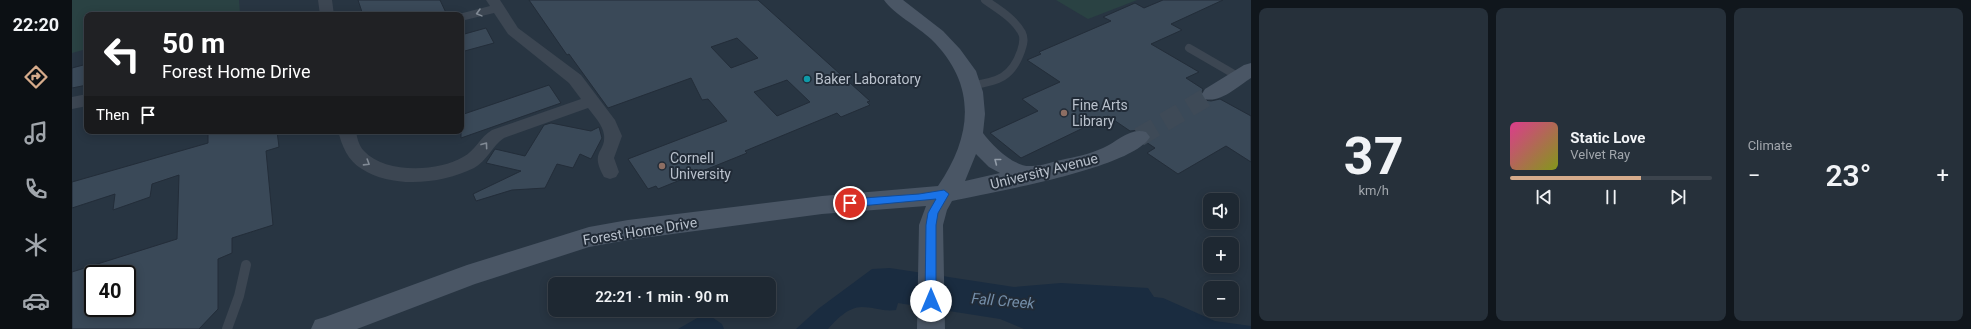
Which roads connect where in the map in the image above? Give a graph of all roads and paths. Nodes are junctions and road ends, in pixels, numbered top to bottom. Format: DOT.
graph roads {
  1 [pos="325,0"];
  2 [pos="892,0"];
  3 [pos="985,0"];
  4 [pos="495,4"];
  5 [pos="327,12"];
  6 [pos="464,17"];
  7 [pos="1189,48"];
  8 [pos="1245,73"];
  9 [pos="972,85"];
  10 [pos="1212,94"];
  11 [pos="84,101"];
  12 [pos="592,101"];
  13 [pos="72,103"];
  14 [pos="348,134"];
  15 [pos="972,134"];
  16 [pos="1139,137"];
  17 [pos="610,172"];
  18 [pos="1030,175"];
  19 [pos="939,203"];
  20 [pos="246,265"];
  21 [pos="227,329"];
  22 [pos="325,329"];
  23 [pos="931,329"];
  1 -- 5 [label="street"];
  2 -- 9 [label="street"];
  3 -- 9 [label="lane"];
  4 -- 6 [label="street, one-way"];
  4 -- 12 [label="street"];
  7 -- 8 [label="lane"];
  8 -- 10 [label="street"];
  9 -- 15 [label="street"];
  11 -- 13 [label="street"];
  14 -- 12 [label="street, one-way"];
  12 -- 17 [label="street"];
  18 -- 15 [label="street, one-way"];
  15 -- 19 [label="street"];
  16 -- 18 [label="street, University Avenue"];
  18 -- 19 [label="street, University Avenue"];
  19 -- 22 [label="street, Forest Home Drive"];
  19 -- 23 [label="street"];
  20 -- 21 [label="lane"];
}
